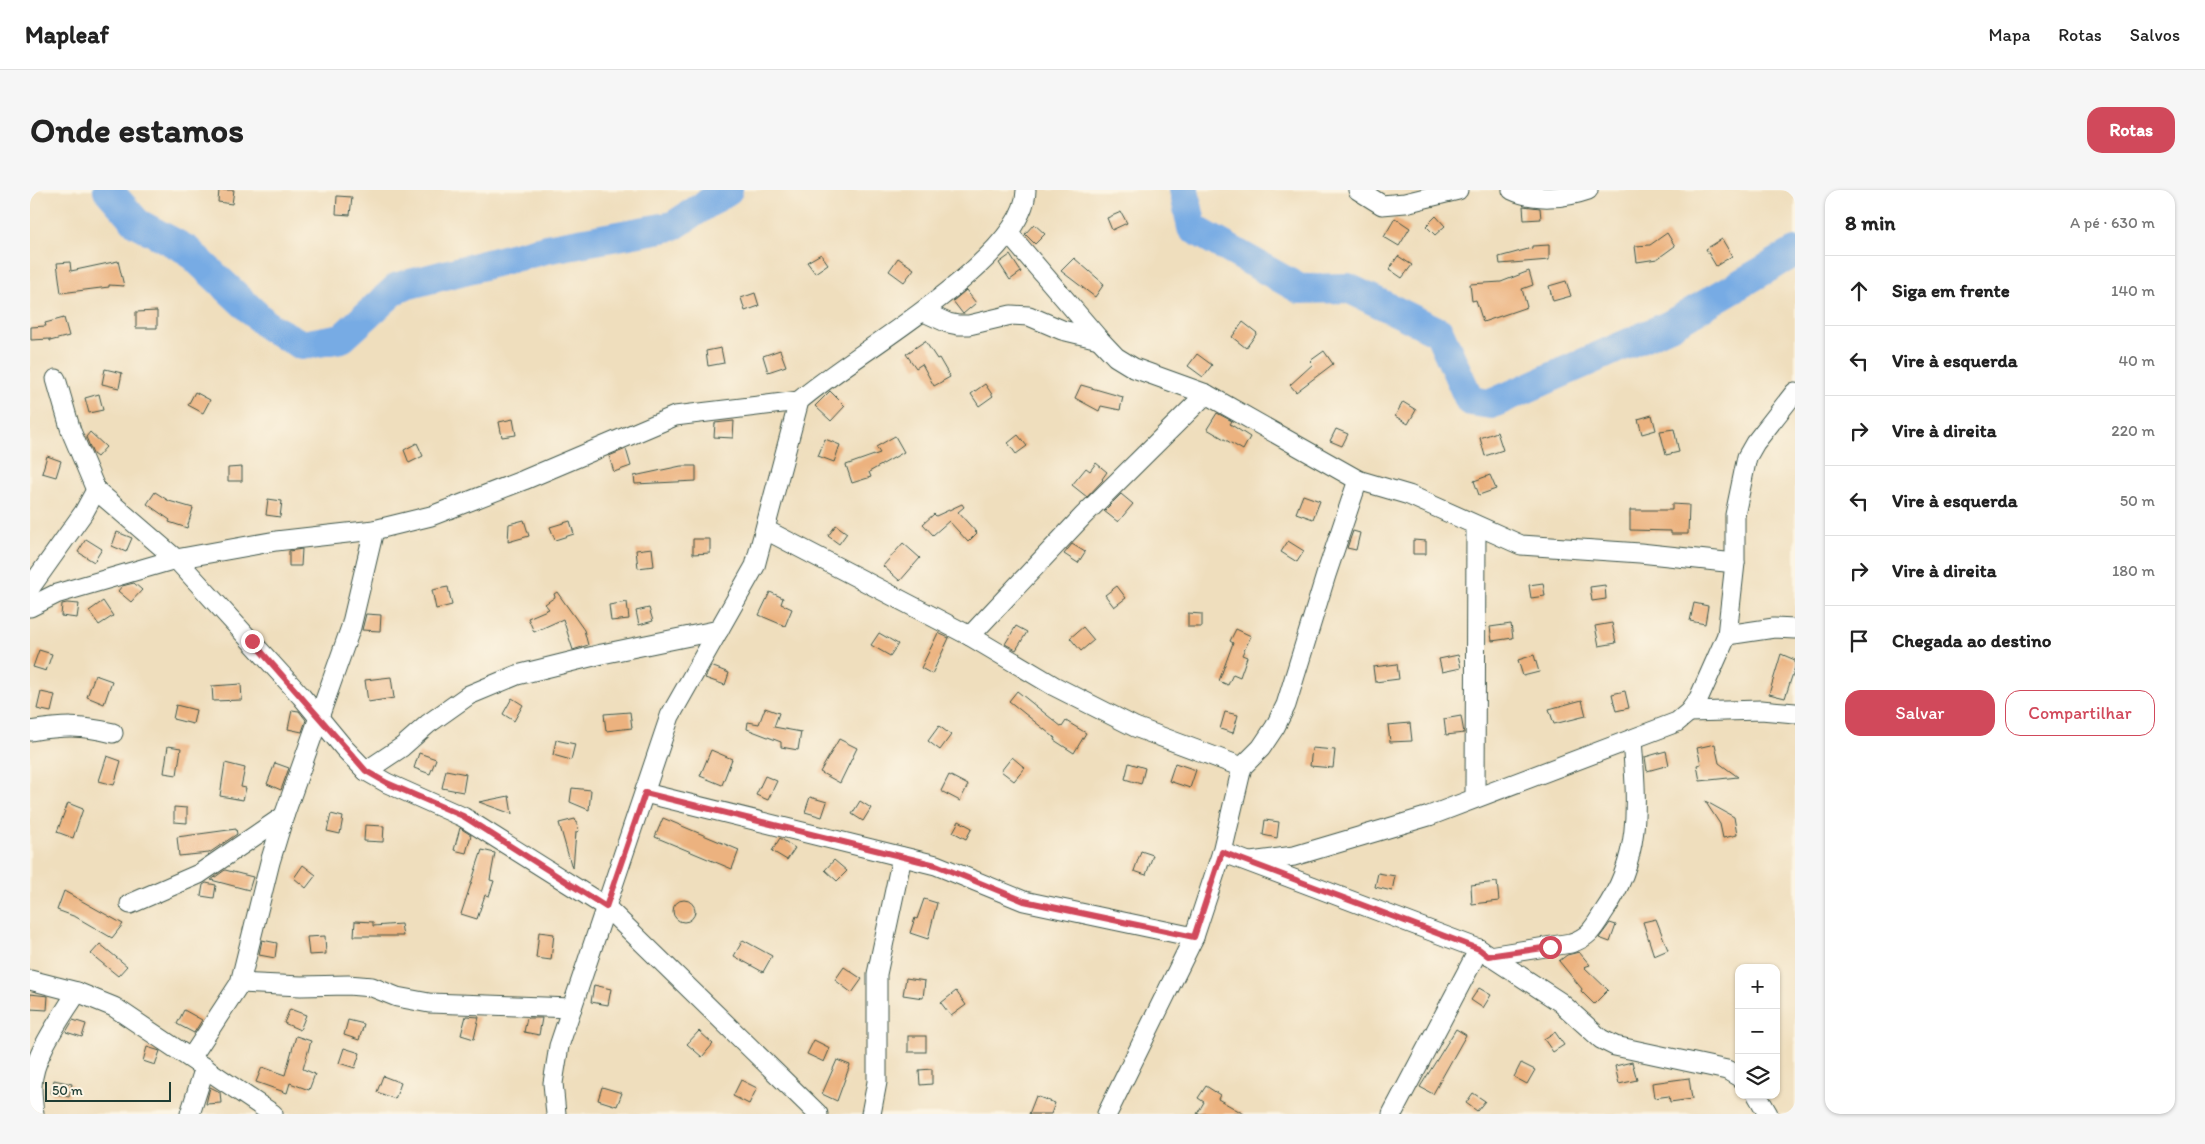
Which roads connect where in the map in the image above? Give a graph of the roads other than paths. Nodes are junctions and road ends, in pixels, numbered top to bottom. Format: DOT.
graph roads {
  1 [pos="1026,190"];
  2 [pos="1358,190"];
  3 [pos="1458,190"];
  4 [pos="1512,190"];
  5 [pos="1588,190"];
  6 [pos="1009,234"];
  7 [pos="924,312"];
  8 [pos="1099,339"];
  9 [pos="56,379"];
  10 [pos="1795,392"];
  11 [pos="1206,394"];
  12 [pos="799,402"];
  13 [pos="1358,480"];
  14 [pos="96,490"];
  15 [pos="1476,526"];
  16 [pos="374,530"];
  17 [pos="766,530"];
  18 [pos="39,559"];
  19 [pos="176,559"];
  20 [pos="1736,563"];
  21 [pos="30,588"];
  22 [pos="30,607"];
  23 [pos="1795,629"];
  24 [pos="719,630"];
  25 [pos="1727,635"];
  26 [pos="970,636"];
  27 [pos="1689,712"];
  28 [pos="1795,713"];
  29 [pos="320,718"];
  30 [pos="30,731"];
  31 [pos="113,733"];
  32 [pos="1632,740"];
  33 [pos="1242,767"];
  34 [pos="366,771"];
  35 [pos="645,793"];
  36 [pos="1475,798"];
  37 [pos="284,816"];
  38 [pos="1222,852"];
  39 [pos="902,857"];
  40 [pos="1249,862"];
  41 [pos="130,904"];
  42 [pos="606,907"];
  43 [pos="1194,937"];
  44 [pos="1484,952"];
  45 [pos="30,980"];
  46 [pos="240,983"];
  47 [pos="77,992"];
  48 [pos="572,1008"];
  49 [pos="198,1063"];
  50 [pos="1735,1075"];
  51 [pos="1759,1099"];
  52 [pos="34,1114"];
  53 [pos="190,1114"];
  54 [pos="273,1114"];
  55 [pos="556,1114"];
  56 [pos="818,1114"];
  57 [pos="871,1114"];
  58 [pos="1107,1114"];
  59 [pos="1392,1114"];
  60 [pos="1768,1114"];
  1 -- 6 [label="street"];
  2 -- 3 [label="street"];
  4 -- 5 [label="street"];
  6 -- 7 [label="street"];
  6 -- 8 [label="street"];
  7 -- 8 [label="street"];
  7 -- 12 [label="street"];
  8 -- 11 [label="street"];
  9 -- 14 [label="street"];
  10 -- 20 [label="street"];
  11 -- 13 [label="street"];
  11 -- 26 [label="street"];
  12 -- 16 [label="street"];
  12 -- 17 [label="street"];
  13 -- 15 [label="street"];
  13 -- 33 [label="street"];
  14 -- 18 [label="street"];
  14 -- 19 [label="street"];
  15 -- 20 [label="street"];
  15 -- 36 [label="street"];
  16 -- 19 [label="street"];
  16 -- 29 [label="street"];
  17 -- 24 [label="street"];
  17 -- 26 [label="street"];
  18 -- 21 [label="street"];
  19 -- 22 [label="street"];
  19 -- 29 [label="street"];
  20 -- 25 [label="street"];
  23 -- 25 [label="street"];
  24 -- 34 [label="street"];
  24 -- 35 [label="street"];
  25 -- 27 [label="street"];
  26 -- 33 [label="street"];
  27 -- 28 [label="street"];
  27 -- 32 [label="street"];
  29 -- 34 [label="street"];
  29 -- 37 [label="street"];
  30 -- 31 [label="street"];
  32 -- 36 [label="street"];
  32 -- 44 [label="street"];
  33 -- 38 [label="street"];
  34 -- 42 [label="street"];
  35 -- 39 [label="street"];
  35 -- 42 [label="street"];
  36 -- 40 [label="street"];
  37 -- 41 [label="street"];
  37 -- 46 [label="street"];
  38 -- 40 [label="street"];
  38 -- 43 [label="street"];
  39 -- 43 [label="street"];
  39 -- 57 [label="street"];
  40 -- 44 [label="street"];
  42 -- 48 [label="street"];
  42 -- 56 [label="street"];
  43 -- 58 [label="street"];
  44 -- 50 [label="street"];
  44 -- 59 [label="street"];
  45 -- 47 [label="street"];
  46 -- 48 [label="street"];
  46 -- 49 [label="street"];
  47 -- 49 [label="street"];
  47 -- 52 [label="street"];
  48 -- 55 [label="street"];
  49 -- 53 [label="street"];
  49 -- 54 [label="street"];
  51 -- 60 [label="street"];
}
